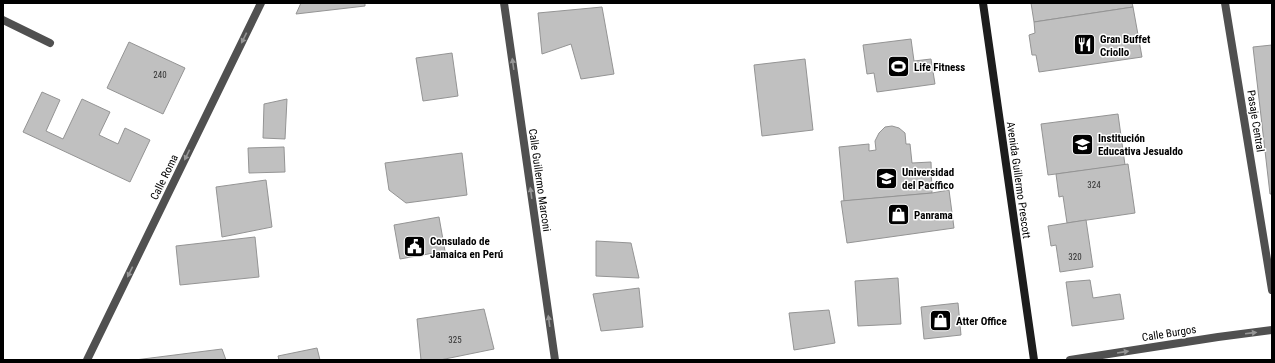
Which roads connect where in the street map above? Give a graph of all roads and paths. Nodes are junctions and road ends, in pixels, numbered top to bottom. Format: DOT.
graph roads {
  1 [pos="261,3"];
  2 [pos="504,3"];
  3 [pos="983,3"];
  4 [pos="1225,3"];
  5 [pos="3,20"];
  6 [pos="50,43"];
  7 [pos="1272,290"];
  8 [pos="1272,330"];
  9 [pos="87,360"];
  10 [pos="555,360"];
  11 [pos="1034,360"];
  12 [pos="1070,360"];
  1 -- 9 [label="street, Calle Roma, one-way"];
  10 -- 2 [label="street, Calle Guillermo Marconi, one-way"];
  3 -- 11 [label="main road, Avenida Guillermo Prescott"];
  4 -- 7 [label="street, Pasaje Central"];
  5 -- 6 [label="street"];
  12 -- 8 [label="street, Calle Burgos, one-way"];
}
